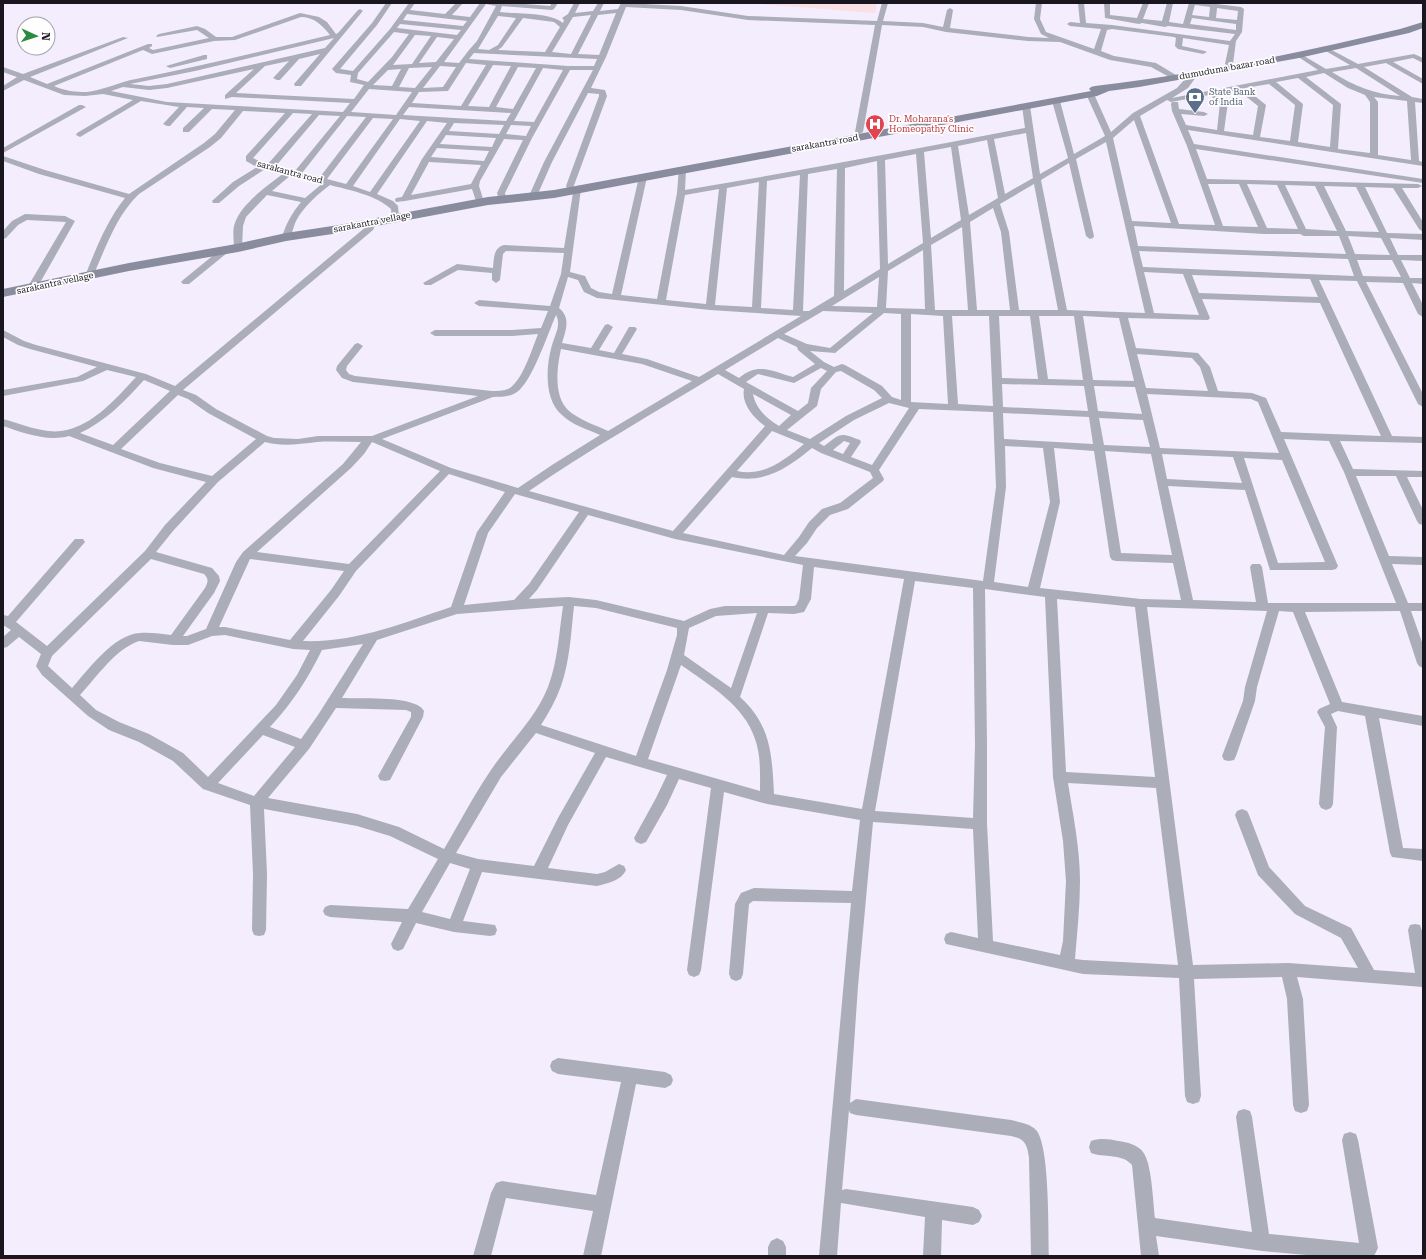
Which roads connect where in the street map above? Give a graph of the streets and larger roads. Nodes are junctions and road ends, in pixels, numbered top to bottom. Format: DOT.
graph roads {
  1 [pos="389,3"];
  2 [pos="412,3"];
  3 [pos="460,3"];
  4 [pos="483,3"];
  5 [pos="488,3"];
  6 [pos="577,3"];
  7 [pos="601,3"];
  8 [pos="885,3"];
  9 [pos="1039,3"];
  10 [pos="1081,3"];
  11 [pos="1107,3"];
  12 [pos="1146,3"];
  13 [pos="1170,3"];
  14 [pos="1192,3"];
  15 [pos="500,4"];
  16 [pos="529,5"];
  17 [pos="554,6"];
  18 [pos="623,6"];
  19 [pos="1214,6"];
  20 [pos="950,10"];
  21 [pos="360,11"];
  22 [pos="406,12"];
  23 [pos="596,13"];
  24 [pos="496,14"];
  25 [pos="571,15"];
  26 [pos="447,16"];
  27 [pos="1188,16"];
  28 [pos="520,17"];
  29 [pos="546,18"];
  30 [pos="556,20"];
  31 [pos="1212,20"];
  32 [pos="879,22"];
  33 [pos="1139,22"];
  34 [pos="1239,22"];
  35 [pos="1083,23"];
  36 [pos="475,24"];
  37 [pos="1070,24"];
  38 [pos="388,25"];
  39 [pos="1165,25"];
  40 [pos="1418,26"];
  41 [pos="564,27"];
  42 [pos="1106,27"];
  43 [pos="1186,27"];
  44 [pos="1208,29"];
  45 [pos="946,30"];
  46 [pos="1238,32"];
  47 [pos="413,33"];
  48 [pos="435,35"];
  49 [pos="1178,35"];
  50 [pos="159,36"];
  51 [pos="459,37"];
  52 [pos="125,38"];
  53 [pos="214,39"];
  54 [pos="1058,40"];
  55 [pos="1205,40"];
  56 [pos="342,41"];
  57 [pos="155,43"];
  58 [pos="1232,43"];
  59 [pos="144,48"];
  60 [pos="1326,49"];
  61 [pos="327,50"];
  62 [pos="436,51"];
  63 [pos="472,51"];
  64 [pos="490,52"];
  65 [pos="1097,52"];
  66 [pos="547,54"];
  67 [pos="1299,54"];
  68 [pos="297,56"];
  69 [pos="573,56"];
  70 [pos="204,57"];
  71 [pos="602,57"];
  72 [pos="1387,61"];
  73 [pos="1423,61"];
  74 [pos="463,63"];
  75 [pos="492,63"];
  76 [pos="264,64"];
  77 [pos="438,64"];
  78 [pos="1228,64"];
  79 [pos="515,65"];
  80 [pos="541,66"];
  81 [pos="1357,66"];
  82 [pos="410,67"];
  83 [pos="385,68"];
  84 [pos="568,68"];
  85 [pos="597,68"];
  86 [pos="1218,68"];
  87 [pos="3,69"];
  88 [pos="1325,72"];
  89 [pos="355,73"];
  90 [pos="1195,73"];
  91 [pos="1300,76"];
  92 [pos="23,77"];
  93 [pos="1173,77"];
  94 [pos="277,78"];
  95 [pos="1271,82"];
  96 [pos="1423,82"];
  97 [pos="125,83"];
  98 [pos="298,84"];
  99 [pos="117,85"];
  100 [pos="174,85"];
  101 [pos="368,86"];
  102 [pos="46,87"];
  103 [pos="394,88"];
  104 [pos="1106,88"];
  105 [pos="1240,88"];
  106 [pos="3,89"];
  107 [pos="417,90"];
  108 [pos="586,90"];
  109 [pos="103,92"];
  110 [pos="1211,93"];
  111 [pos="1090,94"];
  112 [pos="1368,94"];
  113 [pos="231,95"];
  114 [pos="140,99"];
  115 [pos="1169,99"];
  116 [pos="1411,100"];
  117 [pos="355,101"];
  118 [pos="1056,101"];
  119 [pos="1423,101"];
  120 [pos="159,104"];
  121 [pos="406,105"];
  122 [pos="184,106"];
  123 [pos="1026,106"];
  124 [pos="82,107"];
  125 [pos="214,107"];
  126 [pos="463,108"];
  127 [pos="240,109"];
  128 [pos="491,109"];
  129 [pos="515,111"];
  130 [pos="1176,111"];
  131 [pos="290,112"];
  132 [pos="317,113"];
  133 [pos="344,114"];
  134 [pos="1204,114"];
  135 [pos="1136,115"];
  136 [pos="371,116"];
  137 [pos="398,117"];
  138 [pos="425,119"];
  139 [pos="452,121"];
  140 [pos="509,123"];
  141 [pos="167,124"];
  142 [pos="536,124"];
  143 [pos="1183,127"];
  144 [pos="186,130"];
  145 [pos="1029,130"];
  146 [pos="859,132"];
  147 [pos="444,133"];
  148 [pos="1220,133"];
  149 [pos="80,135"];
  150 [pos="502,137"];
  151 [pos="990,137"];
  152 [pos="1109,137"];
  153 [pos="528,138"];
  154 [pos="1256,139"];
  155 [pos="954,144"];
  156 [pos="1294,144"];
  157 [pos="435,146"];
  158 [pos="1191,146"];
  159 [pos="494,149"];
  160 [pos="3,150"];
  161 [pos="1334,150"];
  162 [pos="920,151"];
  163 [pos="1374,156"];
  164 [pos="3,158"];
  165 [pos="426,159"];
  166 [pos="880,159"];
  167 [pos="1072,159"];
  168 [pos="13,162"];
  169 [pos="485,163"];
  170 [pos="1419,163"];
  171 [pos="841,166"];
  172 [pos="267,167"];
  173 [pos="3,168"];
  174 [pos="682,170"];
  175 [pos="804,171"];
  176 [pos="294,173"];
  177 [pos="643,177"];
  178 [pos="763,178"];
  179 [pos="1037,180"];
  180 [pos="326,181"];
  181 [pos="1203,181"];
  182 [pos="1423,181"];
  183 [pos="1242,182"];
  184 [pos="1280,183"];
  185 [pos="1318,184"];
  186 [pos="475,186"];
  187 [pos="724,186"];
  188 [pos="1360,186"];
  189 [pos="1398,186"];
  190 [pos="1423,186"];
  191 [pos="348,188"];
  192 [pos="574,188"];
  193 [pos="266,192"];
  194 [pos="682,192"];
  195 [pos="372,195"];
  196 [pos="538,195"];
  197 [pos="129,197"];
  198 [pos="405,199"];
  199 [pos="307,200"];
  200 [pos="216,201"];
  201 [pos="500,201"];
  202 [pos="998,201"];
  203 [pos="390,203"];
  204 [pos="479,205"];
  205 [pos="395,218"];
  206 [pos="966,222"];
  207 [pos="1128,223"];
  208 [pos="1176,226"];
  209 [pos="370,228"];
  210 [pos="1220,228"];
  211 [pos="1423,230"];
  212 [pos="1264,231"];
  213 [pos="1304,233"];
  214 [pos="1343,234"];
  215 [pos="3,236"];
  216 [pos="286,236"];
  217 [pos="1090,236"];
  218 [pos="1385,236"];
  219 [pos="1423,237"];
  220 [pos="927,244"];
  221 [pos="243,247"];
  222 [pos="1134,248"];
  223 [pos="224,251"];
  224 [pos="568,251"];
  225 [pos="1353,257"];
  226 [pos="1396,258"];
  227 [pos="1423,258"];
  228 [pos="1139,269"];
  229 [pos="884,270"];
  230 [pos="1186,272"];
  231 [pos="565,274"];
  232 [pos="88,276"];
  233 [pos="1313,277"];
  234 [pos="1360,279"];
  235 [pos="1406,281"];
  236 [pos="186,282"];
  237 [pos="1423,282"];
  238 [pos="428,283"];
  239 [pos="32,288"];
  240 [pos="3,293"];
  241 [pos="1196,296"];
  242 [pos="840,297"];
  243 [pos="616,298"];
  244 [pos="1323,300"];
  245 [pos="661,302"];
  246 [pos="479,303"];
  247 [pos="1420,303"];
  248 [pos="710,307"];
  249 [pos="821,308"];
  250 [pos="554,309"];
  251 [pos="881,310"];
  252 [pos="756,311"];
  253 [pos="906,311"];
  254 [pos="930,312"];
  255 [pos="798,313"];
  256 [pos="948,313"];
  257 [pos="973,313"];
  258 [pos="994,313"];
  259 [pos="1015,313"];
  260 [pos="1034,313"];
  261 [pos="1063,313"];
  262 [pos="811,314"];
  263 [pos="1078,314"];
  264 [pos="1423,314"];
  265 [pos="1123,315"];
  266 [pos="1150,316"];
  267 [pos="608,327"];
  268 [pos="632,329"];
  269 [pos="544,331"];
  270 [pos="3,333"];
  271 [pos="435,333"];
  272 [pos="777,334"];
  273 [pos="557,345"];
  274 [pos="797,345"];
  275 [pos="358,346"];
  276 [pos="594,351"];
  277 [pos="1131,351"];
  278 [pos="617,355"];
  279 [pos="821,364"];
  280 [pos="107,366"];
  281 [pos="717,370"];
  282 [pos="833,370"];
  283 [pos="143,376"];
  284 [pos="700,381"];
  285 [pos="997,381"];
  286 [pos="1043,382"];
  287 [pos="1088,383"];
  288 [pos="745,385"];
  289 [pos="1140,387"];
  290 [pos="178,390"];
  291 [pos="3,393"];
  292 [pos="492,394"];
  293 [pos="1214,394"];
  294 [pos="888,399"];
  295 [pos="1423,404"];
  296 [pos="911,405"];
  297 [pos="953,408"];
  298 [pos="999,410"];
  299 [pos="798,415"];
  300 [pos="1094,415"];
  301 [pos="1148,417"];
  302 [pos="3,422"];
  303 [pos="776,428"];
  304 [pos="70,433"];
  305 [pos="608,434"];
  306 [pos="1277,435"];
  307 [pos="263,438"];
  308 [pos="1333,438"];
  309 [pos="371,439"];
  310 [pos="1388,439"];
  311 [pos="1423,440"];
  312 [pos="1000,442"];
  313 [pos="811,443"];
  314 [pos="1048,444"];
  315 [pos="1099,447"];
  316 [pos="114,450"];
  317 [pos="825,451"];
  318 [pos="1156,452"];
  319 [pos="1237,454"];
  320 [pos="1286,457"];
  321 [pos="845,459"];
  322 [pos="448,470"];
  323 [pos="874,470"];
  324 [pos="1349,472"];
  325 [pos="730,473"];
  326 [pos="1400,473"];
  327 [pos="1423,474"];
  328 [pos="214,480"];
  329 [pos="1162,482"];
  330 [pos="1249,487"];
  331 [pos="516,491"];
  332 [pos="586,510"];
  333 [pos="1423,521"];
  334 [pos="675,535"];
  335 [pos="79,542"];
  336 [pos="149,554"];
  337 [pos="247,555"];
  338 [pos="786,559"];
  339 [pos="1178,559"];
  340 [pos="1384,560"];
  341 [pos="1423,561"];
  342 [pos="809,562"];
  343 [pos="1256,567"];
  344 [pos="352,568"];
  345 [pos="910,576"];
  346 [pos="984,585"];
  347 [pos="1033,591"];
  348 [pos="1051,593"];
  349 [pos="569,601"];
  350 [pos="1141,603"];
  351 [pos="517,604"];
  352 [pos="1188,605"];
  353 [pos="1268,607"];
  354 [pos="1297,607"];
  355 [pos="1404,607"];
  356 [pos="1423,607"];
  357 [pos="764,609"];
  358 [pos="456,610"];
  359 [pos="6,620"];
  360 [pos="683,626"];
  361 [pos="19,630"];
  362 [pos="211,632"];
  363 [pos="373,637"];
  364 [pos="173,641"];
  365 [pos="3,644"];
  366 [pos="293,645"];
  367 [pos="318,646"];
  368 [pos="48,653"];
  369 [pos="677,656"];
  370 [pos="1423,663"];
  371 [pos="72,696"];
  372 [pos="733,699"];
  373 [pos="333,703"];
  374 [pos="1337,706"];
  375 [pos="1371,712"];
  376 [pos="1423,721"];
  377 [pos="533,727"];
  378 [pos="260,728"];
  379 [pos="304,746"];
  380 [pos="603,751"];
  381 [pos="1229,756"];
  382 [pos="641,761"];
  383 [pos="675,773"];
  384 [pos="385,776"];
  385 [pos="1060,777"];
  386 [pos="1163,783"];
  387 [pos="208,785"];
  388 [pos="718,785"];
  389 [pos="767,798"];
  390 [pos="257,802"];
  391 [pos="1326,804"];
  392 [pos="1242,814"];
  393 [pos="867,816"];
  394 [pos="980,824"];
  395 [pos="641,838"];
  396 [pos="1423,855"];
  397 [pos="446,856"];
  398 [pos="478,866"];
  399 [pos="619,870"];
  400 [pos="538,874"];
  401 [pos="858,897"];
  402 [pos="330,910"];
  403 [pos="412,916"];
  404 [pos="454,926"];
  405 [pos="259,930"];
  406 [pos="490,930"];
  407 [pos="1415,930"];
  408 [pos="951,939"];
  409 [pos="398,944"];
  410 [pos="986,946"];
  411 [pos="1067,964"];
  412 [pos="694,970"];
  413 [pos="1288,970"];
  414 [pos="1186,972"];
  415 [pos="736,974"];
  416 [pos="1370,976"];
  417 [pos="1423,978"];
  418 [pos="558,1066"];
  419 [pos="630,1075"];
  420 [pos="665,1080"];
  421 [pos="1193,1096"];
  422 [pos="1301,1105"];
  423 [pos="856,1107"];
  424 [pos="1244,1117"];
  425 [pos="1350,1140"];
  426 [pos="1097,1147"];
  427 [pos="846,1198"];
  428 [pos="603,1204"];
  429 [pos="934,1210"];
  430 [pos="973,1216"];
  431 [pos="1147,1226"];
  432 [pos="1262,1242"];
  433 [pos="482,1256"];
  434 [pos="592,1256"];
  435 [pos="828,1256"];
  436 [pos="932,1256"];
  437 [pos="1040,1256"];
  438 [pos="1150,1256"];
  1 -- 38 [label="street"];
  2 -- 22 [label="street"];
  3 -- 26 [label="street"];
  4 -- 36 [label="street"];
  5 -- 15 [label="street"];
  6 -- 25 [label="street"];
  7 -- 23 [label="street"];
  8 -- 32 [label="street"];
  9 -- 54 [label="street, dumuduma bazar road"];
  10 -- 35 [label="street"];
  11 -- 33 [label="street"];
  12 -- 33 [label="street"];
  13 -- 39 [label="street"];
  14 -- 19 [label="street"];
  14 -- 27 [label="street"];
  15 -- 16 [label="street"];
  15 -- 24 [label="street"];
  16 -- 17 [label="street"];
  17 -- 29 [label="street"];
  18 -- 23 [label="street"];
  18 -- 32 [label="street"];
  18 -- 71 [label="street"];
  19 -- 31 [label="street"];
  19 -- 34 [label="street"];
  20 -- 45 [label="street"];
  21 -- 56 [label="street"];
  22 -- 26 [label="street"];
  22 -- 38 [label="street"];
  23 -- 25 [label="street"];
  23 -- 69 [label="street"];
  24 -- 28 [label="street"];
  24 -- 36 [label="street"];
  25 -- 30 [label="street"];
  25 -- 41 [label="street"];
  26 -- 36 [label="street"];
  27 -- 31 [label="street"];
  27 -- 43 [label="street"];
  28 -- 29 [label="street"];
  28 -- 64 [label="street"];
  29 -- 30 [label="street"];
  30 -- 41 [label="street"];
  31 -- 34 [label="street"];
  32 -- 45 [label="street"];
  32 -- 146 [label="street"];
  33 -- 39 [label="street"];
  34 -- 46 [label="street"];
  36 -- 38 [label="street"];
  36 -- 51 [label="street"];
  36 -- 63 [label="street"];
  37 -- 42 [label="street"];
  38 -- 47 [label="street"];
  38 -- 56 [label="street"];
  38 -- 89 [label="street"];
  39 -- 43 [label="street"];
  40 -- 60 [label="street, dumuduma bazar road"];
  40 -- 78 [label="street"];
  41 -- 66 [label="street"];
  42 -- 49 [label="street"];
  42 -- 65 [label="street"];
  43 -- 44 [label="street"];
  44 -- 46 [label="street"];
  44 -- 55 [label="street"];
  45 -- 54 [label="street"];
  46 -- 58 [label="street"];
  47 -- 48 [label="street"];
  47 -- 83 [label="street"];
  48 -- 51 [label="street"];
  48 -- 62 [label="street"];
  49 -- 55 [label="street"];
  49 -- 55 [label="street"];
  50 -- 53 [label="street"];
  51 -- 62 [label="street"];
  52 -- 92 [label="street"];
  53 -- 56 [label="street"];
  53 -- 59 [label="street"];
  54 -- 65 [label="street, dumuduma bazar road"];
  55 -- 58 [label="street"];
  56 -- 61 [label="street"];
  56 -- 89 [label="street"];
  56 -- 97 [label="street"];
  57 -- 59 [label="street"];
  58 -- 78 [label="street"];
  59 -- 102 [label="street"];
  60 -- 67 [label="street, dumuduma bazar road"];
  60 -- 81 [label="street"];
  61 -- 68 [label="street"];
  61 -- 98 [label="street"];
  62 -- 77 [label="street"];
  62 -- 82 [label="street"];
  63 -- 64 [label="street"];
  63 -- 74 [label="street"];
  64 -- 66 [label="street"];
  65 -- 93 [label="street, dumuduma bazar road"];
  66 -- 69 [label="street"];
  67 -- 86 [label="street, dumuduma bazar road"];
  67 -- 88 [label="street"];
  68 -- 76 [label="street"];
  68 -- 94 [label="street"];
  69 -- 71 [label="street"];
  70 -- 97 [label="street"];
  71 -- 85 [label="street"];
  72 -- 73 [label="street"];
  72 -- 81 [label="street"];
  72 -- 96 [label="street"];
  74 -- 75 [label="street"];
  74 -- 77 [label="street"];
  74 -- 107 [label="street"];
  75 -- 79 [label="street"];
  75 -- 126 [label="street"];
  76 -- 100 [label="street"];
  76 -- 113 [label="street"];
  77 -- 82 [label="street"];
  77 -- 107 [label="street"];
  78 -- 86 [label="street"];
  79 -- 80 [label="street"];
  79 -- 128 [label="street"];
  80 -- 84 [label="street"];
  80 -- 129 [label="street"];
  81 -- 88 [label="street"];
  81 -- 116 [label="street"];
  82 -- 83 [label="street"];
  82 -- 103 [label="street"];
  83 -- 101 [label="street"];
  84 -- 85 [label="street"];
  84 -- 142 [label="street"];
  85 -- 108 [label="street"];
  86 -- 90 [label="street, dumuduma bazar road"];
  87 -- 92 [label="street"];
  88 -- 91 [label="street"];
  88 -- 112 [label="street"];
  89 -- 101 [label="street"];
  90 -- 93 [label="street, dumuduma bazar road"];
  90 -- 115 [label="street"];
  91 -- 95 [label="street"];
  91 -- 161 [label="street"];
  92 -- 102 [label="street"];
  92 -- 106 [label="street"];
  93 -- 104 [label="street, sarakantra road"];
  95 -- 105 [label="street"];
  95 -- 156 [label="street"];
  97 -- 99 [label="street"];
  99 -- 100 [label="street"];
  99 -- 109 [label="street"];
  100 -- 120 [label="street"];
  101 -- 103 [label="street"];
  101 -- 117 [label="street"];
  102 -- 109 [label="street"];
  103 -- 107 [label="street"];
  104 -- 111 [label="street, sarakantra road"];
  104 -- 146 [label="street, sarakantra road"];
  105 -- 110 [label="street"];
  105 -- 154 [label="street"];
  107 -- 121 [label="street"];
  108 -- 192 [label="street"];
  108 -- 196 [label="street"];
  109 -- 114 [label="street"];
  110 -- 115 [label="street"];
  110 -- 148 [label="street"];
  111 -- 118 [label="street, sarakantra road"];
  111 -- 152 [label="street"];
  112 -- 116 [label="street"];
  112 -- 163 [label="street"];
  113 -- 117 [label="street"];
  113 -- 125 [label="street"];
  114 -- 120 [label="street"];
  114 -- 149 [label="street"];
  115 -- 130 [label="street"];
  115 -- 135 [label="street"];
  116 -- 119 [label="street"];
  116 -- 170 [label="street"];
  117 -- 133 [label="street"];
  118 -- 123 [label="street, sarakantra road"];
  118 -- 167 [label="street"];
  120 -- 122 [label="street"];
  121 -- 126 [label="street"];
  121 -- 137 [label="street"];
  122 -- 125 [label="street"];
  122 -- 141 [label="street"];
  123 -- 145 [label="street"];
  123 -- 174 [label="street, sarakantra road"];
  124 -- 160 [label="street"];
  125 -- 127 [label="street"];
  125 -- 144 [label="street"];
  126 -- 128 [label="street"];
  127 -- 131 [label="street"];
  127 -- 197 [label="street"];
  128 -- 129 [label="street"];
  129 -- 140 [label="street"];
  130 -- 134 [label="street"];
  130 -- 143 [label="street"];
  131 -- 132 [label="street"];
  131 -- 172 [label="street, sarakantra road"];
  132 -- 133 [label="street"];
  132 -- 172 [label="street"];
  133 -- 136 [label="street"];
  133 -- 176 [label="street"];
  135 -- 152 [label="street"];
  135 -- 208 [label="street"];
  136 -- 137 [label="street"];
  136 -- 180 [label="street"];
  137 -- 138 [label="street"];
  137 -- 191 [label="street"];
  138 -- 139 [label="street"];
  138 -- 195 [label="street"];
  139 -- 140 [label="street"];
  139 -- 147 [label="street"];
  140 -- 142 [label="street"];
  140 -- 150 [label="street"];
  142 -- 153 [label="street"];
  143 -- 148 [label="street"];
  143 -- 158 [label="street"];
  145 -- 151 [label="street"];
  145 -- 179 [label="street"];
  146 -- 192 [label="street, sarakantra road"];
  147 -- 150 [label="street"];
  147 -- 157 [label="street"];
  148 -- 154 [label="street"];
  150 -- 153 [label="street"];
  150 -- 159 [label="street"];
  151 -- 155 [label="street"];
  151 -- 202 [label="street"];
  152 -- 167 [label="street"];
  152 -- 207 [label="street"];
  153 -- 201 [label="street"];
  154 -- 156 [label="street"];
  155 -- 162 [label="street"];
  155 -- 206 [label="street"];
  156 -- 161 [label="street"];
  157 -- 159 [label="street"];
  157 -- 165 [label="street"];
  158 -- 181 [label="street"];
  158 -- 182 [label="street"];
  159 -- 169 [label="street"];
  161 -- 163 [label="street"];
  162 -- 166 [label="street"];
  162 -- 220 [label="street"];
  163 -- 170 [label="street"];
  164 -- 168 [label="street"];
  165 -- 169 [label="street"];
  165 -- 198 [label="street"];
  166 -- 171 [label="street"];
  166 -- 229 [label="street"];
  167 -- 179 [label="street"];
  167 -- 217 [label="street"];
  168 -- 173 [label="street"];
  168 -- 197 [label="street"];
  169 -- 186 [label="street"];
  171 -- 175 [label="street"];
  171 -- 242 [label="street"];
  172 -- 176 [label="street, sarakantra road"];
  172 -- 200 [label="street"];
  174 -- 177 [label="street, sarakantra road"];
  174 -- 194 [label="street"];
  175 -- 178 [label="street"];
  175 -- 255 [label="street"];
  176 -- 180 [label="street, sarakantra road"];
  176 -- 193 [label="street"];
  177 -- 192 [label="street, sarakantra road"];
  177 -- 243 [label="street"];
  178 -- 187 [label="street"];
  178 -- 252 [label="street"];
  179 -- 202 [label="street"];
  179 -- 261 [label="street"];
  180 -- 191 [label="street, sarakantra road"];
  180 -- 199 [label="street"];
  181 -- 183 [label="street"];
  181 -- 210 [label="street"];
  183 -- 184 [label="street"];
  183 -- 212 [label="street"];
  184 -- 185 [label="street"];
  184 -- 213 [label="street"];
  185 -- 188 [label="street"];
  185 -- 214 [label="street"];
  186 -- 198 [label="street"];
  186 -- 204 [label="street"];
  187 -- 194 [label="street"];
  187 -- 248 [label="street"];
  188 -- 189 [label="street"];
  188 -- 218 [label="street"];
  189 -- 190 [label="street"];
  189 -- 211 [label="street"];
  191 -- 195 [label="street, sarakantra road"];
  192 -- 196 [label="street, sarakantra road"];
  192 -- 224 [label="street"];
  193 -- 199 [label="street"];
  193 -- 221 [label="street"];
  194 -- 245 [label="street"];
  195 -- 203 [label="street, sarakantra road"];
  196 -- 201 [label="street, sarakantra road"];
  197 -- 232 [label="street"];
  198 -- 203 [label="street"];
  199 -- 216 [label="street"];
  201 -- 204 [label="street, sarakantra vellage"];
  202 -- 206 [label="street"];
  202 -- 259 [label="street"];
  203 -- 205 [label="street"];
  204 -- 205 [label="street, sarakantra vellage"];
  204 -- 209 [label="street, sarakantra vellage"];
  205 -- 216 [label="street, sarakantra vellage"];
  206 -- 220 [label="street"];
  206 -- 257 [label="street"];
  207 -- 208 [label="street"];
  207 -- 222 [label="street"];
  208 -- 210 [label="street"];
  209 -- 221 [label="street, sarakantra vellage"];
  209 -- 290 [label="street"];
  210 -- 212 [label="street"];
  212 -- 213 [label="street"];
  213 -- 214 [label="street"];
  214 -- 218 [label="street"];
  214 -- 225 [label="street"];
  215 -- 239 [label="street"];
  216 -- 221 [label="street, sarakantra vellage"];
  218 -- 219 [label="street"];
  218 -- 226 [label="street"];
  220 -- 229 [label="street"];
  220 -- 254 [label="street"];
  221 -- 223 [label="street, sarakantra vellage"];
  222 -- 225 [label="street"];
  222 -- 228 [label="street"];
  223 -- 232 [label="street, sarakantra vellage"];
  223 -- 236 [label="street"];
  224 -- 231 [label="street"];
  224 -- 238 [label="street"];
  225 -- 226 [label="street"];
  225 -- 234 [label="street"];
  226 -- 227 [label="street"];
  226 -- 235 [label="street"];
  228 -- 230 [label="street"];
  228 -- 266 [label="street"];
  229 -- 242 [label="street"];
  229 -- 251 [label="street"];
  230 -- 233 [label="street"];
  230 -- 241 [label="street"];
  231 -- 243 [label="street"];
  231 -- 250 [label="street"];
  232 -- 239 [label="street, sarakantra vellage"];
  233 -- 234 [label="street"];
  233 -- 244 [label="street"];
  234 -- 235 [label="street"];
  234 -- 295 [label="street"];
  235 -- 237 [label="street"];
  235 -- 247 [label="street"];
  239 -- 240 [label="street, sarakantra vellage"];
  241 -- 244 [label="street"];
  241 -- 266 [label="street"];
  242 -- 249 [label="street"];
  243 -- 245 [label="street"];
  244 -- 310 [label="street"];
  245 -- 248 [label="street"];
  246 -- 250 [label="street"];
  247 -- 264 [label="street"];
  248 -- 252 [label="street"];
  249 -- 251 [label="street"];
  249 -- 262 [label="street"];
  250 -- 269 [label="street"];
  250 -- 273 [label="street"];
  251 -- 253 [label="street"];
  251 -- 274 [label="street"];
  252 -- 255 [label="street"];
  253 -- 254 [label="street"];
  253 -- 296 [label="street"];
  254 -- 256 [label="street"];
  255 -- 262 [label="street"];
  256 -- 257 [label="street"];
  256 -- 297 [label="street"];
  257 -- 258 [label="street"];
  258 -- 259 [label="street"];
  258 -- 285 [label="street"];
  259 -- 260 [label="street"];
  260 -- 261 [label="street"];
  260 -- 286 [label="street"];
  261 -- 263 [label="street"];
  262 -- 272 [label="street"];
  263 -- 265 [label="street"];
  263 -- 287 [label="street"];
  265 -- 266 [label="street"];
  265 -- 277 [label="street"];
  267 -- 276 [label="street"];
  268 -- 278 [label="street"];
  269 -- 271 [label="street"];
  269 -- 292 [label="street"];
  270 -- 280 [label="street"];
  272 -- 274 [label="street"];
  272 -- 281 [label="street"];
  273 -- 276 [label="street"];
  273 -- 305 [label="street"];
  274 -- 279 [label="street"];
  275 -- 292 [label="street"];
  276 -- 278 [label="street"];
  277 -- 289 [label="street"];
  277 -- 293 [label="street"];
  278 -- 284 [label="street"];
  279 -- 282 [label="street"];
  279 -- 288 [label="street"];
  280 -- 283 [label="street"];
  280 -- 291 [label="street"];
  281 -- 284 [label="street"];
  281 -- 288 [label="street"];
  282 -- 294 [label="street"];
  282 -- 299 [label="street"];
  283 -- 290 [label="street"];
  283 -- 304 [label="street"];
  284 -- 305 [label="street"];
  285 -- 286 [label="street"];
  285 -- 298 [label="street"];
  286 -- 287 [label="street"];
  287 -- 289 [label="street"];
  287 -- 300 [label="street"];
  288 -- 299 [label="street"];
  288 -- 303 [label="street"];
  289 -- 293 [label="street"];
  289 -- 301 [label="street"];
  290 -- 307 [label="street"];
  290 -- 316 [label="street"];
  292 -- 309 [label="street"];
  293 -- 306 [label="street"];
  294 -- 296 [label="street"];
  294 -- 313 [label="street"];
  296 -- 297 [label="street"];
  296 -- 323 [label="street"];
  297 -- 298 [label="street"];
  298 -- 300 [label="street"];
  298 -- 312 [label="street"];
  299 -- 303 [label="street"];
  300 -- 301 [label="street"];
  300 -- 315 [label="street"];
  301 -- 318 [label="street"];
  302 -- 304 [label="street"];
  303 -- 313 [label="street"];
  303 -- 325 [label="street"];
  304 -- 316 [label="street"];
  305 -- 331 [label="street"];
  306 -- 308 [label="street"];
  306 -- 320 [label="street"];
  307 -- 309 [label="street"];
  307 -- 328 [label="street"];
  308 -- 310 [label="street"];
  308 -- 324 [label="street"];
  309 -- 322 [label="street"];
  309 -- 337 [label="street"];
  310 -- 311 [label="street"];
  312 -- 314 [label="street"];
  312 -- 346 [label="street"];
  313 -- 317 [label="street"];
  313 -- 325 [label="street"];
  314 -- 315 [label="street"];
  314 -- 347 [label="street"];
  315 -- 318 [label="street"];
  315 -- 339 [label="street"];
  316 -- 328 [label="street"];
  317 -- 321 [label="street"];
  317 -- 321 [label="street"];
  318 -- 319 [label="street"];
  318 -- 329 [label="street"];
  319 -- 320 [label="street"];
  319 -- 330 [label="street"];
  320 -- 330 [label="street"];
  321 -- 323 [label="street"];
  322 -- 331 [label="street"];
  322 -- 344 [label="street"];
  323 -- 338 [label="street"];
  324 -- 326 [label="street"];
  324 -- 340 [label="street"];
  325 -- 334 [label="street"];
  326 -- 327 [label="street"];
  326 -- 333 [label="street"];
  328 -- 336 [label="street"];
  329 -- 330 [label="street"];
  329 -- 339 [label="street"];
  331 -- 332 [label="street"];
  331 -- 358 [label="street"];
  332 -- 334 [label="street"];
  332 -- 351 [label="street"];
  334 -- 338 [label="street"];
  335 -- 359 [label="street"];
  336 -- 364 [label="street"];
  336 -- 368 [label="street"];
  337 -- 344 [label="street"];
  337 -- 362 [label="street"];
  338 -- 342 [label="street"];
  339 -- 352 [label="street"];
  340 -- 341 [label="street"];
  340 -- 355 [label="street"];
  342 -- 345 [label="street"];
  342 -- 357 [label="street"];
  343 -- 353 [label="street"];
  344 -- 366 [label="street"];
  345 -- 346 [label="street"];
  345 -- 393 [label="street"];
  346 -- 347 [label="street"];
  346 -- 394 [label="street"];
  347 -- 348 [label="street"];
  348 -- 350 [label="street"];
  348 -- 385 [label="street"];
  349 -- 351 [label="street"];
  349 -- 360 [label="street"];
  349 -- 377 [label="street"];
  350 -- 352 [label="street"];
  350 -- 386 [label="street"];
  351 -- 358 [label="street"];
  352 -- 353 [label="street"];
  353 -- 354 [label="street"];
  353 -- 381 [label="street"];
  354 -- 355 [label="street"];
  354 -- 374 [label="street"];
  355 -- 356 [label="street"];
  355 -- 370 [label="street"];
  357 -- 360 [label="street"];
  357 -- 372 [label="street"];
  358 -- 363 [label="street"];
  359 -- 361 [label="street"];
  360 -- 369 [label="street"];
  361 -- 365 [label="street"];
  361 -- 368 [label="street"];
  362 -- 364 [label="street"];
  362 -- 366 [label="street"];
  363 -- 367 [label="street"];
  363 -- 373 [label="street"];
  364 -- 371 [label="street"];
  366 -- 367 [label="street"];
  367 -- 378 [label="street"];
  368 -- 371 [label="street"];
  369 -- 372 [label="street"];
  369 -- 382 [label="street"];
  371 -- 387 [label="street"];
  372 -- 389 [label="street"];
  373 -- 379 [label="street"];
  373 -- 384 [label="street"];
  374 -- 375 [label="street"];
  374 -- 391 [label="street"];
  375 -- 376 [label="street"];
  375 -- 396 [label="street"];
  377 -- 380 [label="street"];
  377 -- 397 [label="street"];
  378 -- 379 [label="street"];
  378 -- 387 [label="street"];
  379 -- 390 [label="street"];
  380 -- 382 [label="street"];
  380 -- 400 [label="street"];
  382 -- 383 [label="street"];
  383 -- 388 [label="street"];
  383 -- 395 [label="street"];
  385 -- 386 [label="street"];
  385 -- 411 [label="street"];
  386 -- 414 [label="street"];
  387 -- 390 [label="street"];
  388 -- 389 [label="street"];
  388 -- 412 [label="street"];
  389 -- 393 [label="street"];
  390 -- 397 [label="street"];
  390 -- 405 [label="street"];
  392 -- 416 [label="street"];
  393 -- 394 [label="street"];
  393 -- 401 [label="street"];
  394 -- 410 [label="street"];
  397 -- 398 [label="street"];
  397 -- 403 [label="street"];
  398 -- 400 [label="street"];
  398 -- 404 [label="street"];
  399 -- 400 [label="street"];
  401 -- 415 [label="street"];
  401 -- 435 [label="street"];
  402 -- 403 [label="street"];
  403 -- 404 [label="street"];
  403 -- 409 [label="street"];
  404 -- 406 [label="street"];
  407 -- 417 [label="street"];
  408 -- 410 [label="street"];
  410 -- 411 [label="street"];
  411 -- 414 [label="street"];
  413 -- 414 [label="street"];
  413 -- 416 [label="street"];
  413 -- 422 [label="street"];
  414 -- 421 [label="street"];
  416 -- 417 [label="street"];
  418 -- 419 [label="street"];
  419 -- 420 [label="street"];
  419 -- 428 [label="street"];
  423 -- 437 [label="street"];
  424 -- 432 [label="street"];
  425 -- 432 [label="street"];
  426 -- 431 [label="street"];
  427 -- 429 [label="street"];
  428 -- 433 [label="street"];
  428 -- 434 [label="street"];
  429 -- 430 [label="street"];
  429 -- 436 [label="street"];
  431 -- 432 [label="street"];
  431 -- 438 [label="street"];
}
